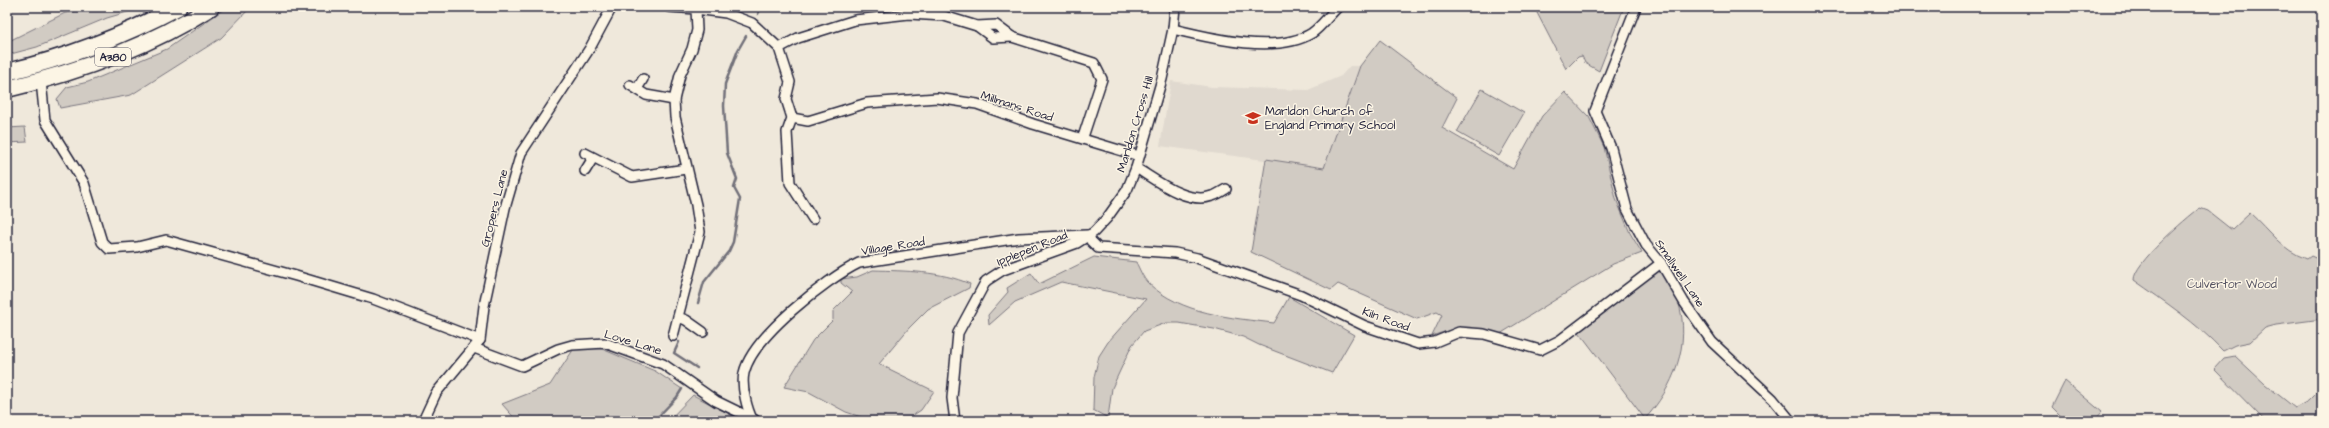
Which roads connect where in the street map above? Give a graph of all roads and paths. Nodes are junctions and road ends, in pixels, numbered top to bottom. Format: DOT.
graph roads {
  1 [pos="178,7"];
  2 [pos="211,7"];
  3 [pos="669,7"];
  4 [pos="1175,7"];
  5 [pos="1338,7"];
  6 [pos="1636,7"];
  7 [pos="611,9"];
  8 [pos="696,9"];
  9 [pos="1173,29"];
  10 [pos="779,48"];
  11 [pos="7,72"];
  12 [pos="643,79"];
  13 [pos="41,81"];
  14 [pos="7,89"];
  15 [pos="674,100"];
  16 [pos="792,118"];
  17 [pos="1083,137"];
  18 [pos="1139,156"];
  19 [pos="1136,168"];
  20 [pos="686,169"];
  21 [pos="585,171"];
  22 [pos="1226,189"];
  23 [pos="813,219"];
  24 [pos="1089,235"];
  25 [pos="1661,263"];
  26 [pos="678,318"];
  27 [pos="704,332"];
  28 [pos="673,336"];
  29 [pos="480,340"];
  30 [pos="474,348"];
  31 [pos="754,420"];
  32 [pos="423,421"];
  33 [pos="955,421"];
  34 [pos="1791,421"];
  1 -- 11 [label="highway, A380"];
  2 -- 13 [label="highway, A380"];
  3 -- 8 [label="street"];
  4 -- 9 [label="street, Marldon Cross Hill"];
  5 -- 9 [label="street"];
  6 -- 25 [label="street, Smallwell Lane"];
  7 -- 29 [label="street, Gropers Lane"];
  8 -- 10 [label="street"];
  8 -- 15 [label="street"];
  9 -- 18 [label="street, Marldon Cross Hill"];
  10 -- 16 [label="street"];
  10 -- 17 [label="street"];
  12 -- 15 [label="street"];
  13 -- 14 [label="highway, A380"];
  13 -- 29 [label="street"];
  15 -- 20 [label="street"];
  16 -- 17 [label="street, Millmans Road"];
  16 -- 23 [label="street"];
  17 -- 18 [label="street, Millmans Road"];
  18 -- 19 [label="street, Marldon Cross Hill"];
  19 -- 22 [label="street"];
  19 -- 24 [label="street, Marldon Cross Hill"];
  20 -- 21 [label="street"];
  20 -- 26 [label="street"];
  24 -- 25 [label="street, Kiln Road"];
  24 -- 31 [label="street, Village Road"];
  24 -- 33 [label="street, Ipplepen Road"];
  25 -- 34 [label="street, Smallwell Lane"];
  26 -- 27 [label="street"];
  26 -- 28 [label="street"];
  29 -- 30 [label="street"];
  30 -- 31 [label="street, Love Lane"];
  30 -- 32 [label="street"];
}
